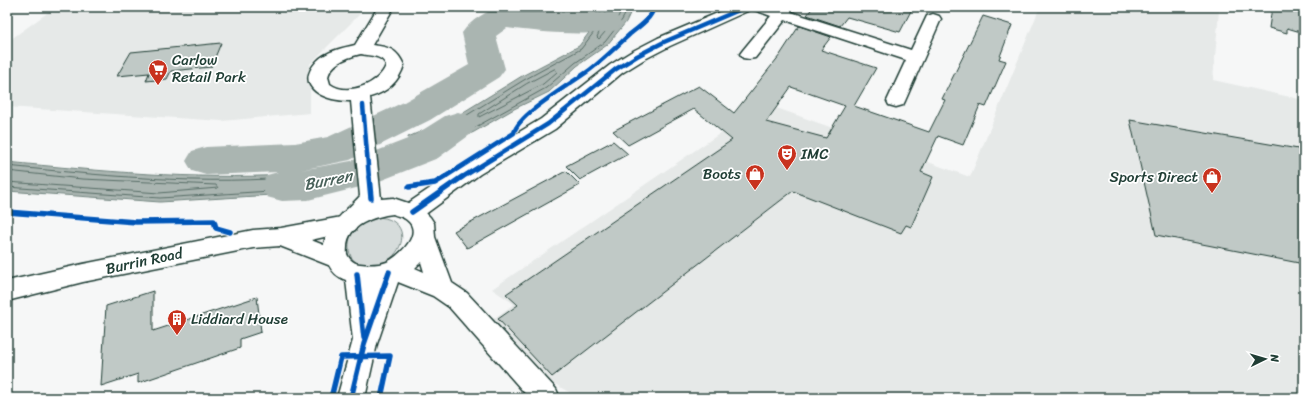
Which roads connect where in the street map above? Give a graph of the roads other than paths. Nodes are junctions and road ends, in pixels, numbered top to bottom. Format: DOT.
graph roads {
  1 [pos="386,7"];
  2 [pos="746,7"];
  3 [pos="759,7"];
  4 [pos="784,11"];
  5 [pos="933,19"];
  6 [pos="361,49"];
  7 [pos="749,54"];
  8 [pos="916,57"];
  9 [pos="362,100"];
  10 [pos="896,101"];
  11 [pos="380,202"];
  12 [pos="412,212"];
  13 [pos="350,221"];
  14 [pos="281,237"];
  15 [pos="424,239"];
  16 [pos="336,259"];
  17 [pos="391,271"];
  18 [pos="357,274"];
  19 [pos="442,289"];
  20 [pos="7,291"];
  21 [pos="364,344"];
  22 [pos="351,398"];
  23 [pos="546,398"];
  1 -- 6 [label="street"];
  2 -- 12 [label="street"];
  3 -- 4 [label="street"];
  4 -- 7 [label="street"];
  4 -- 8 [label="street"];
  5 -- 8 [label="street"];
  6 -- 9 [label="street"];
  6 -- 9 [label="street"];
  8 -- 10 [label="street"];
  9 -- 11 [label="street"];
  11 -- 12 [label="street"];
  11 -- 13 [label="street"];
  12 -- 15 [label="street"];
  13 -- 14 [label="street, Burrin Road"];
  13 -- 16 [label="street"];
  14 -- 16 [label="street, Burrin Road"];
  14 -- 20 [label="street, Burrin Road"];
  15 -- 17 [label="street"];
  15 -- 19 [label="street"];
  16 -- 18 [label="street"];
  17 -- 18 [label="street"];
  17 -- 19 [label="street"];
  17 -- 21 [label="street"];
  18 -- 21 [label="street"];
  19 -- 23 [label="street"];
  21 -- 22 [label="street"];
}
